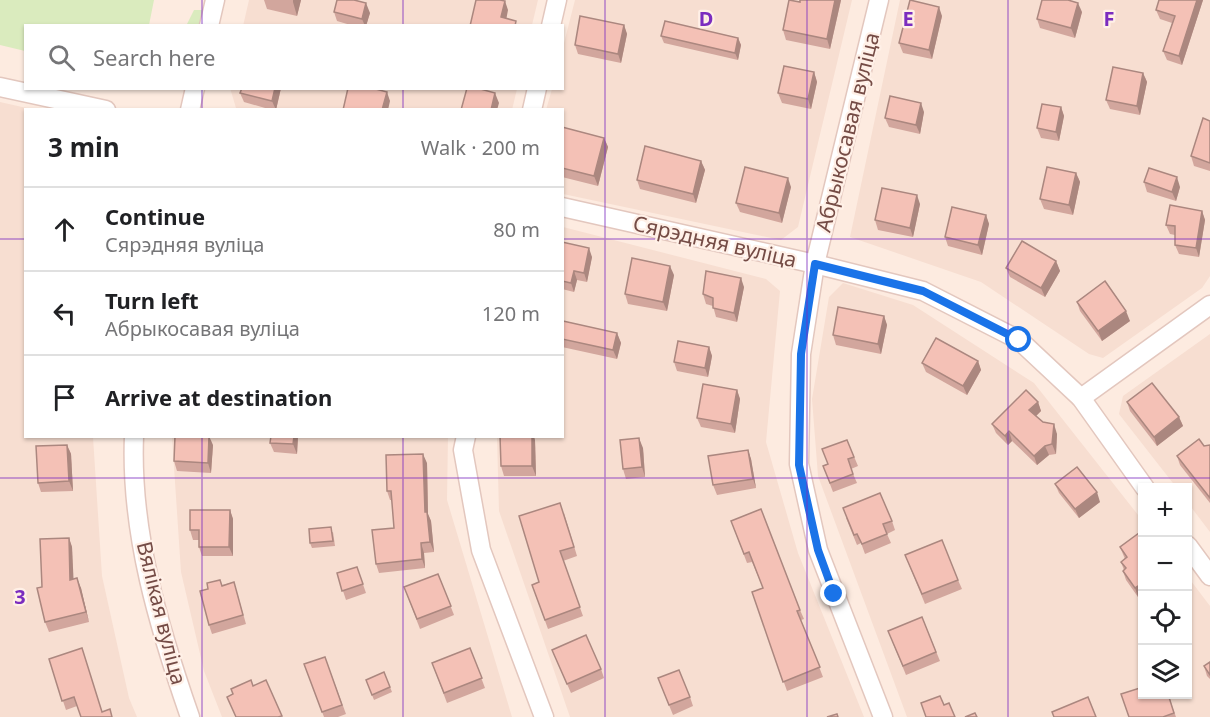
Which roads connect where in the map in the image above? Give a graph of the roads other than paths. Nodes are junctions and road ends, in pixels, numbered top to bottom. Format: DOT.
graph roads {
  1 [pos="215,0"];
  2 [pos="557,0"];
  3 [pos="879,0"];
  4 [pos="209,24"];
  5 [pos="551,24"];
  6 [pos="0,87"];
  7 [pos="195,90"];
  8 [pos="537,90"];
  9 [pos="97,108"];
  10 [pos="190,108"];
  11 [pos="532,108"];
  12 [pos="564,207"];
  13 [pos="815,264"];
  14 [pos="1210,305"];
  15 [pos="1081,398"];
  16 [pos="134,438"];
  17 [pos="466,438"];
  18 [pos="1141,483"];
  19 [pos="1192,551"];
  20 [pos="1210,576"];
  21 [pos="190,717"];
  22 [pos="544,717"];
  23 [pos="883,717"];
  1 -- 4 [label="street"];
  2 -- 5 [label="street"];
  3 -- 13 [label="street, Абрыкосавая вуліца"];
  6 -- 9 [label="street"];
  7 -- 10 [label="street"];
  8 -- 11 [label="street"];
  12 -- 13 [label="street, Сярэдняя вуліца"];
  13 -- 15 [label="street, Сярэдняя вуліца"];
  13 -- 23 [label="street, Абрыкосавая вуліца"];
  14 -- 15 [label="street"];
  15 -- 18 [label="street, Сярэдняя вуліца"];
  16 -- 21 [label="street, Вялікая вуліца"];
  17 -- 22 [label="street"];
  19 -- 20 [label="street"];
}
